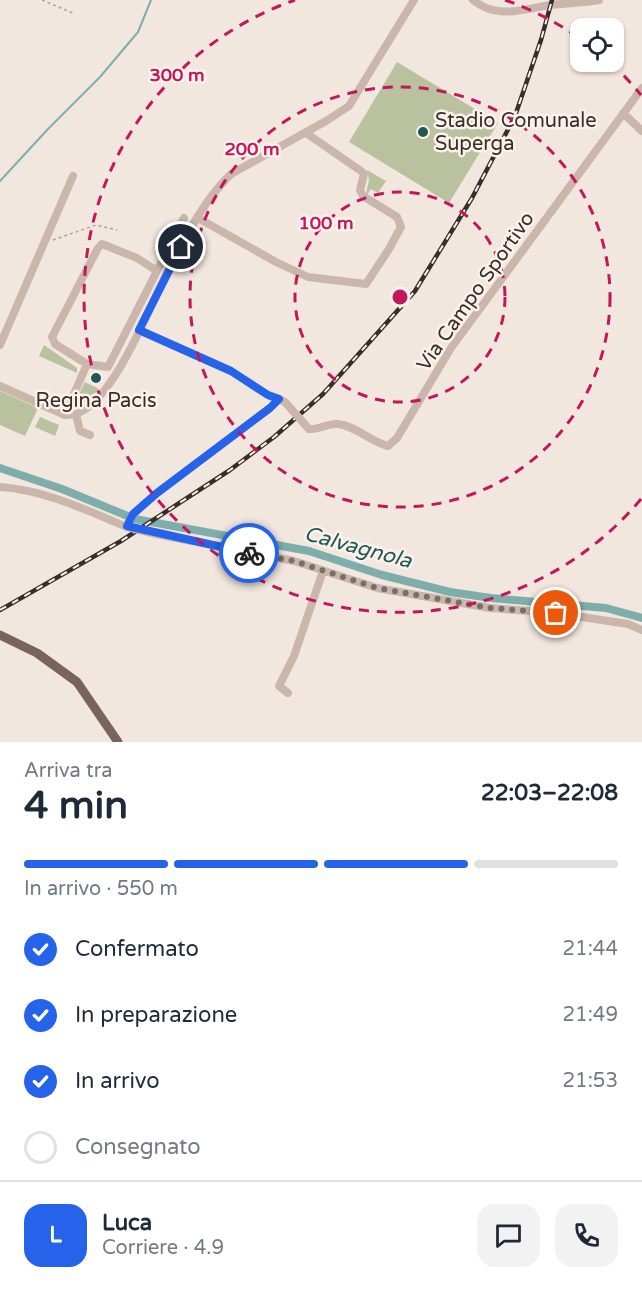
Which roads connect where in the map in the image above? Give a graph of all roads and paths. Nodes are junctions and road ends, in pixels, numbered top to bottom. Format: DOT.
graph roads {
  1 [pos="42,0"];
  2 [pos="414,0"];
  3 [pos="473,0"];
  4 [pos="598,0"];
  5 [pos="75,14"];
  6 [pos="642,88"];
  7 [pos="623,113"];
  8 [pos="642,130"];
  9 [pos="306,133"];
  10 [pos="73,176"];
  11 [pos="184,218"];
  12 [pos="198,218"];
  13 [pos="117,230"];
  14 [pos="42,247"];
  15 [pos="133,247"];
  16 [pos="137,258"];
  17 [pos="157,271"];
  18 [pos="139,330"];
  19 [pos="0,345"];
  20 [pos="87,364"];
  21 [pos="0,386"];
  22 [pos="282,401"];
  23 [pos="76,414"];
  24 [pos="65,415"];
  25 [pos="90,435"];
  26 [pos="0,487"];
  27 [pos="130,520"];
  28 [pos="323,571"];
  29 [pos="642,630"];
  30 [pos="0,635"];
  31 [pos="288,693"];
  32 [pos="118,742"];
  1 -- 5 [label="path"];
  2 -- 9 [label="street"];
  3 -- 4 [label="street"];
  6 -- 7 [label="street, Via Campo Sportivo"];
  7 -- 8 [label="street"];
  7 -- 22 [label="street, Via Campo Sportivo, bridge"];
  9 -- 12 [label="street"];
  9 -- 12 [label="street"];
  10 -- 14 [label="street"];
  11 -- 17 [label="street"];
  12 -- 18 [label="street"];
  13 -- 14 [label="path"];
  14 -- 19 [label="street"];
  15 -- 16 [label="street"];
  16 -- 17 [label="street"];
  16 -- 20 [label="street"];
  17 -- 20 [label="street"];
  18 -- 22 [label="street"];
  18 -- 23 [label="street"];
  20 -- 24 [label="street"];
  21 -- 24 [label="street"];
  22 -- 27 [label="street"];
  23 -- 24 [label="street"];
  23 -- 25 [label="street"];
  26 -- 27 [label="street"];
  27 -- 28 [label="street, bridge"];
  28 -- 29 [label="street"];
  28 -- 31 [label="street"];
  30 -- 32 [label="main road"];
}
